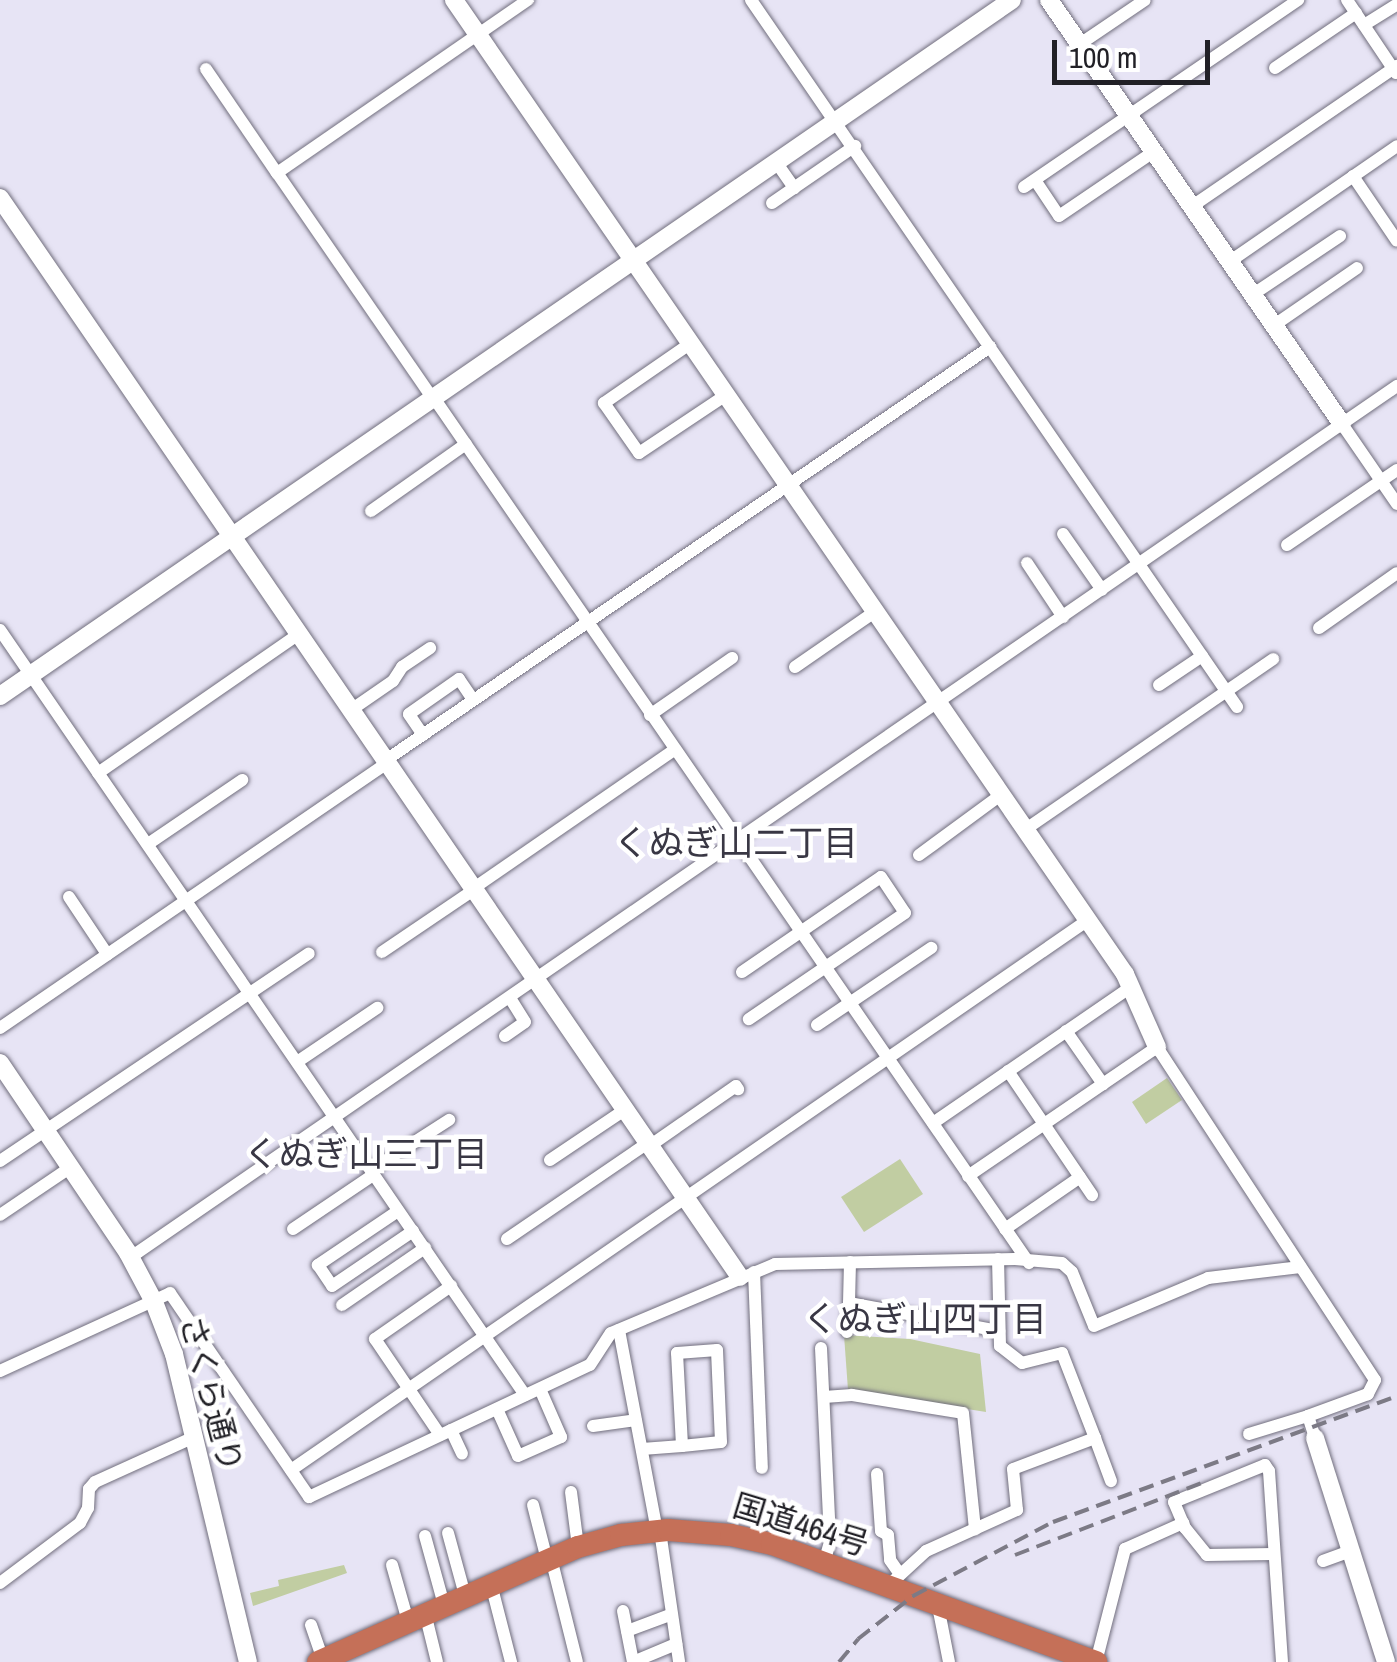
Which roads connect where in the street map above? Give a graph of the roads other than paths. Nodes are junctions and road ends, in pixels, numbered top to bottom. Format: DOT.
graph roads {
  1 [pos="454,0"];
  2 [pos="528,0"];
  3 [pos="751,0"];
  4 [pos="1012,0"];
  5 [pos="1049,0"];
  6 [pos="1145,0"];
  7 [pos="1298,0"];
  8 [pos="1347,0"];
  9 [pos="1397,4"];
  10 [pos="1360,19"];
  11 [pos="478,34"];
  12 [pos="1080,44"];
  13 [pos="1275,68"];
  14 [pos="206,69"];
  15 [pos="1396,69"];
  16 [pos="1129,116"];
  17 [pos="836,120"];
  18 [pos="854,146"];
  19 [pos="1153,152"];
  20 [pos="1395,152"];
  21 [pos="776,162"];
  22 [pos="278,172"];
  23 [pos="1353,176"];
  24 [pos="794,188"];
  25 [pos="0,198"];
  26 [pos="772,203"];
  27 [pos="1191,207"];
  28 [pos="1340,236"];
  29 [pos="1397,241"];
  30 [pos="633,260"];
  31 [pos="1228,262"];
  32 [pos="1357,268"];
  33 [pos="1252,296"];
  34 [pos="1273,326"];
  35 [pos="691,344"];
  36 [pos="990,347"];
  37 [pos="1397,386"];
  38 [pos="726,394"];
  39 [pos="433,398"];
  40 [pos="1342,424"];
  41 [pos="466,444"];
  42 [pos="1397,470"];
  43 [pos="1380,482"];
  44 [pos="788,485"];
  45 [pos="1397,504"];
  46 [pos="371,511"];
  47 [pos="1062,534"];
  48 [pos="232,536"];
  49 [pos="1287,546"];
  50 [pos="1027,564"];
  51 [pos="1139,565"];
  52 [pos="1397,573"];
  53 [pos="1102,590"];
  54 [pos="876,611"];
  55 [pos="1063,617"];
  56 [pos="587,622"];
  57 [pos="1319,628"];
  58 [pos="0,630"];
  59 [pos="298,634"];
  60 [pos="430,648"];
  61 [pos="1202,656"];
  62 [pos="732,658"];
  63 [pos="1274,659"];
  64 [pos="796,668"];
  65 [pos="30,674"];
  66 [pos="1159,685"];
  67 [pos="1226,691"];
  68 [pos="0,696"];
  69 [pos="473,700"];
  70 [pos="939,703"];
  71 [pos="1238,707"];
  72 [pos="351,710"];
  73 [pos="650,714"];
  74 [pos="423,735"];
  75 [pos="1112,748"];
  76 [pos="674,750"];
  77 [pos="387,761"];
  78 [pos="1122,763"];
  79 [pos="98,773"];
  80 [pos="242,780"];
  81 [pos="1002,794"];
  82 [pos="1026,829"];
  83 [pos="738,840"];
  84 [pos="148,844"];
  85 [pos="920,855"];
  86 [pos="474,888"];
  87 [pos="68,897"];
  88 [pos="186,900"];
  89 [pos="1088,920"];
  90 [pos="802,932"];
  91 [pos="931,948"];
  92 [pos="382,952"];
  93 [pos="309,953"];
  94 [pos="108,954"];
  95 [pos="826,967"];
  96 [pos="742,972"];
  97 [pos="537,979"];
  98 [pos="1132,986"];
  99 [pos="249,993"];
  100 [pos="510,998"];
  101 [pos="850,1003"];
  102 [pos="377,1008"];
  103 [pos="748,1020"];
  104 [pos="817,1025"];
  105 [pos="0,1028"];
  106 [pos="1066,1031"];
  107 [pos="505,1036"];
  108 [pos="1157,1047"];
  109 [pos="888,1059"];
  110 [pos="298,1062"];
  111 [pos="0,1063"];
  112 [pos="1008,1071"];
  113 [pos="1103,1084"];
  114 [pos="738,1089"];
  115 [pos="626,1109"];
  116 [pos="336,1118"];
  117 [pos="449,1120"];
  118 [pos="932,1123"];
  119 [pos="1044,1124"];
  120 [pos="46,1130"];
  121 [pos="650,1144"];
  122 [pos="550,1160"];
  123 [pos="0,1161"];
  124 [pos="71,1167"];
  125 [pos="372,1173"];
  126 [pos="968,1176"];
  127 [pos="1080,1178"];
  128 [pos="1092,1195"];
  129 [pos="687,1197"];
  130 [pos="398,1211"];
  131 [pos="0,1215"];
  132 [pos="293,1229"];
  133 [pos="1005,1229"];
  134 [pos="413,1232"];
  135 [pos="507,1239"];
  136 [pos="425,1248"];
  137 [pos="130,1257"];
  138 [pos="998,1259"];
  139 [pos="850,1262"];
  140 [pos="1029,1263"];
  141 [pos="1300,1267"];
  142 [pos="747,1274"];
  143 [pos="451,1286"];
  144 [pos="154,1302"];
  145 [pos="848,1303"];
  146 [pos="342,1305"];
  147 [pos="619,1330"];
  148 [pos="847,1332"];
  149 [pos="999,1332"];
  150 [pos="485,1336"];
  151 [pos="821,1348"];
  152 [pos="0,1371"];
  153 [pos="409,1388"];
  154 [pos="540,1390"];
  155 [pos="525,1394"];
  156 [pos="824,1397"];
  157 [pos="496,1410"];
  158 [pos="1308,1416"];
  159 [pos="636,1420"];
  160 [pos="593,1425"];
  161 [pos="446,1432"];
  162 [pos="1249,1434"];
  163 [pos="194,1437"];
  164 [pos="1095,1438"];
  165 [pos="1315,1438"];
  166 [pos="682,1446"];
  167 [pos="642,1449"];
  168 [pos="462,1454"];
  169 [pos="762,1468"];
  170 [pos="291,1470"];
  171 [pos="876,1474"];
  172 [pos="1112,1481"];
  173 [pos="571,1492"];
  174 [pos="533,1505"];
  175 [pos="1182,1522"];
  176 [pos="975,1529"];
  177 [pos="659,1531"];
  178 [pos="448,1533"];
  179 [pos="425,1536"];
  180 [pos="578,1547"];
  181 [pos="1351,1551"];
  182 [pos="1274,1554"];
  183 [pos="549,1559"];
  184 [pos="1323,1561"];
  185 [pos="824,1564"];
  186 [pos="390,1572"];
  187 [pos="894,1580"];
  188 [pos="0,1582"];
  189 [pos="491,1584"];
  190 [pos="938,1606"];
  191 [pos="436,1608"];
  192 [pos="623,1611"];
  193 [pos="670,1616"];
  194 [pos="311,1625"];
  195 [pos="627,1630"];
  196 [pos="676,1644"];
  197 [pos="1082,1660"];
  198 [pos="321,1661"];
  199 [pos="248,1662"];
  200 [pos="437,1662"];
  201 [pos="511,1662"];
  202 [pos="577,1662"];
  203 [pos="633,1662"];
  204 [pos="679,1662"];
  205 [pos="949,1662"];
  206 [pos="1282,1662"];
  207 [pos="1386,1662"];
  1 -- 11 [label="street"];
  2 -- 11 [label="street"];
  3 -- 17 [label="street"];
  4 -- 17 [label="street"];
  5 -- 12 [label="street"];
  6 -- 12 [label="street"];
  7 -- 16 [label="street"];
  8 -- 10 [label="street"];
  9 -- 10 [label="street"];
  10 -- 13 [label="street"];
  10 -- 15 [label="street"];
  11 -- 22 [label="street"];
  11 -- 30 [label="street"];
  12 -- 16 [label="street"];
  14 -- 22 [label="street"];
  15 -- 27 [label="street"];
  16 -- 19 [label="street"];
  16 -- 19 [label="street"];
  17 -- 18 [label="street"];
  17 -- 21 [label="street"];
  18 -- 24 [label="street"];
  18 -- 36 [label="street"];
  19 -- 27 [label="street"];
  20 -- 23 [label="street"];
  21 -- 24 [label="street"];
  21 -- 30 [label="street"];
  22 -- 39 [label="street"];
  23 -- 29 [label="street"];
  23 -- 31 [label="street"];
  24 -- 26 [label="street"];
  25 -- 48 [label="street"];
  27 -- 31 [label="street"];
  28 -- 33 [label="street"];
  30 -- 35 [label="street"];
  30 -- 39 [label="street"];
  31 -- 33 [label="street"];
  32 -- 34 [label="street"];
  33 -- 34 [label="street"];
  34 -- 40 [label="street"];
  35 -- 38 [label="street"];
  35 -- 38 [label="street"];
  36 -- 44 [label="street"];
  36 -- 51 [label="street"];
  37 -- 40 [label="street"];
  38 -- 44 [label="street"];
  39 -- 41 [label="street"];
  39 -- 48 [label="street"];
  40 -- 43 [label="street"];
  40 -- 51 [label="street"];
  41 -- 46 [label="street"];
  41 -- 56 [label="street"];
  42 -- 43 [label="street"];
  43 -- 45 [label="street"];
  43 -- 49 [label="street"];
  44 -- 54 [label="street"];
  44 -- 56 [label="street"];
  47 -- 53 [label="street"];
  48 -- 59 [label="street"];
  48 -- 65 [label="street"];
  50 -- 55 [label="street"];
  51 -- 53 [label="street"];
  51 -- 61 [label="street"];
  52 -- 57 [label="street"];
  53 -- 55 [label="street"];
  54 -- 64 [label="street"];
  54 -- 70 [label="street"];
  55 -- 70 [label="street"];
  56 -- 69 [label="street"];
  56 -- 73 [label="street"];
  58 -- 65 [label="street"];
  59 -- 72 [label="street"];
  59 -- 79 [label="street"];
  60 -- 72 [label="street"];
  61 -- 66 [label="street"];
  61 -- 67 [label="street"];
  62 -- 73 [label="street"];
  63 -- 67 [label="street"];
  65 -- 68 [label="street"];
  65 -- 79 [label="street"];
  67 -- 71 [label="street"];
  67 -- 78 [label="street"];
  69 -- 74 [label="street"];
  69 -- 74 [label="street"];
  70 -- 81 [label="street"];
  70 -- 83 [label="street"];
  72 -- 77 [label="street"];
  73 -- 76 [label="street"];
  74 -- 77 [label="street"];
  75 -- 78 [label="street"];
  76 -- 83 [label="street"];
  76 -- 86 [label="street"];
  77 -- 86 [label="street"];
  77 -- 88 [label="street"];
  78 -- 82 [label="street"];
  79 -- 84 [label="street"];
  80 -- 84 [label="street"];
  81 -- 82 [label="street"];
  81 -- 85 [label="street"];
  82 -- 89 [label="street"];
  83 -- 90 [label="street"];
  83 -- 97 [label="street"];
  84 -- 88 [label="street"];
  86 -- 92 [label="street"];
  86 -- 97 [label="street"];
  87 -- 94 [label="street"];
  88 -- 94 [label="street"];
  88 -- 99 [label="street"];
  89 -- 98 [label="street"];
  89 -- 109 [label="street"];
  90 -- 95 [label="street"];
  90 -- 95 [label="street"];
  90 -- 96 [label="street"];
  91 -- 101 [label="street"];
  93 -- 99 [label="street"];
  94 -- 105 [label="street"];
  95 -- 101 [label="street"];
  95 -- 103 [label="street"];
  97 -- 100 [label="street"];
  97 -- 115 [label="street"];
  98 -- 106 [label="street"];
  98 -- 108 [label="street"];
  99 -- 110 [label="street"];
  99 -- 120 [label="street"];
  100 -- 107 [label="street"];
  100 -- 116 [label="street"];
  101 -- 104 [label="street"];
  101 -- 109 [label="street"];
  102 -- 110 [label="street"];
  106 -- 112 [label="street"];
  106 -- 113 [label="street"];
  108 -- 113 [label="street"];
  108 -- 141 [label="street"];
  109 -- 118 [label="street"];
  109 -- 129 [label="street"];
  110 -- 116 [label="street"];
  111 -- 120 [label="street, さくら通り"];
  112 -- 118 [label="street"];
  112 -- 119 [label="street"];
  113 -- 119 [label="street"];
  114 -- 121 [label="street"];
  115 -- 121 [label="street"];
  115 -- 122 [label="street"];
  116 -- 125 [label="street"];
  116 -- 137 [label="street"];
  117 -- 125 [label="street"];
  118 -- 126 [label="street"];
  119 -- 126 [label="street"];
  119 -- 127 [label="street"];
  120 -- 123 [label="street"];
  120 -- 124 [label="street, さくら通り"];
  121 -- 129 [label="street"];
  121 -- 135 [label="street"];
  124 -- 131 [label="street"];
  124 -- 137 [label="street, さくら通り"];
  125 -- 130 [label="street"];
  125 -- 132 [label="street"];
  126 -- 133 [label="street"];
  127 -- 128 [label="street"];
  127 -- 133 [label="street"];
  129 -- 142 [label="street"];
  129 -- 150 [label="street"];
  130 -- 134 [label="street"];
  130 -- 134 [label="street"];
  133 -- 140 [label="street"];
  134 -- 136 [label="street"];
  136 -- 143 [label="street"];
  136 -- 146 [label="street"];
  137 -- 144 [label="street, さくら通り"];
  138 -- 139 [label="street"];
  138 -- 140 [label="street"];
  138 -- 149 [label="street"];
  139 -- 142 [label="street"];
  139 -- 145 [label="street"];
  140 -- 141 [label="street"];
  141 -- 158 [label="street"];
  142 -- 147 [label="street"];
  142 -- 169 [label="street"];
  143 -- 150 [label="street"];
  143 -- 153 [label="street"];
  144 -- 152 [label="street"];
  144 -- 163 [label="street, さくら通り"];
  144 -- 170 [label="street"];
  145 -- 148 [label="street"];
  145 -- 149 [label="street"];
  147 -- 154 [label="street"];
  147 -- 159 [label="street"];
  149 -- 164 [label="street"];
  150 -- 153 [label="street"];
  150 -- 155 [label="street"];
  151 -- 156 [label="street"];
  153 -- 161 [label="street"];
  153 -- 170 [label="street"];
  154 -- 155 [label="street"];
  154 -- 157 [label="street"];
  155 -- 157 [label="street"];
  156 -- 176 [label="street"];
  156 -- 185 [label="street"];
  157 -- 161 [label="street"];
  158 -- 162 [label="street"];
  158 -- 165 [label="street"];
  159 -- 160 [label="street"];
  159 -- 167 [label="street"];
  161 -- 168 [label="street"];
  161 -- 170 [label="street"];
  163 -- 188 [label="street"];
  163 -- 199 [label="street, さくら通り"];
  164 -- 172 [label="street"];
  164 -- 176 [label="street"];
  165 -- 181 [label="street"];
  166 -- 166 [label="street"];
  166 -- 167 [label="street"];
  167 -- 177 [label="street"];
  171 -- 187 [label="street"];
  173 -- 180 [label="street"];
  174 -- 183 [label="street"];
  175 -- 182 [label="street"];
  175 -- 182 [label="street"];
  175 -- 197 [label="street"];
  176 -- 187 [label="street"];
  177 -- 180 [label="highway, 国道464号"];
  177 -- 185 [label="highway, 国道464号"];
  177 -- 193 [label="street"];
  178 -- 191 [label="street"];
  179 -- 191 [label="street"];
  180 -- 183 [label="highway, 国道464号"];
  181 -- 184 [label="street"];
  181 -- 207 [label="street"];
  182 -- 206 [label="street"];
  183 -- 189 [label="highway, 国道464号"];
  183 -- 202 [label="street"];
  185 -- 187 [label="highway, 国道464号"];
  186 -- 191 [label="street"];
  187 -- 190 [label="highway, 国道464号"];
  189 -- 191 [label="highway, 国道464号"];
  189 -- 201 [label="street"];
  190 -- 197 [label="highway, 国道464号"];
  190 -- 205 [label="street"];
  191 -- 198 [label="highway, 国道464号"];
  191 -- 200 [label="street"];
  192 -- 195 [label="street"];
  193 -- 195 [label="street"];
  193 -- 196 [label="street"];
  194 -- 198 [label="street"];
  195 -- 203 [label="street"];
  196 -- 203 [label="street"];
  196 -- 204 [label="street"];
}
